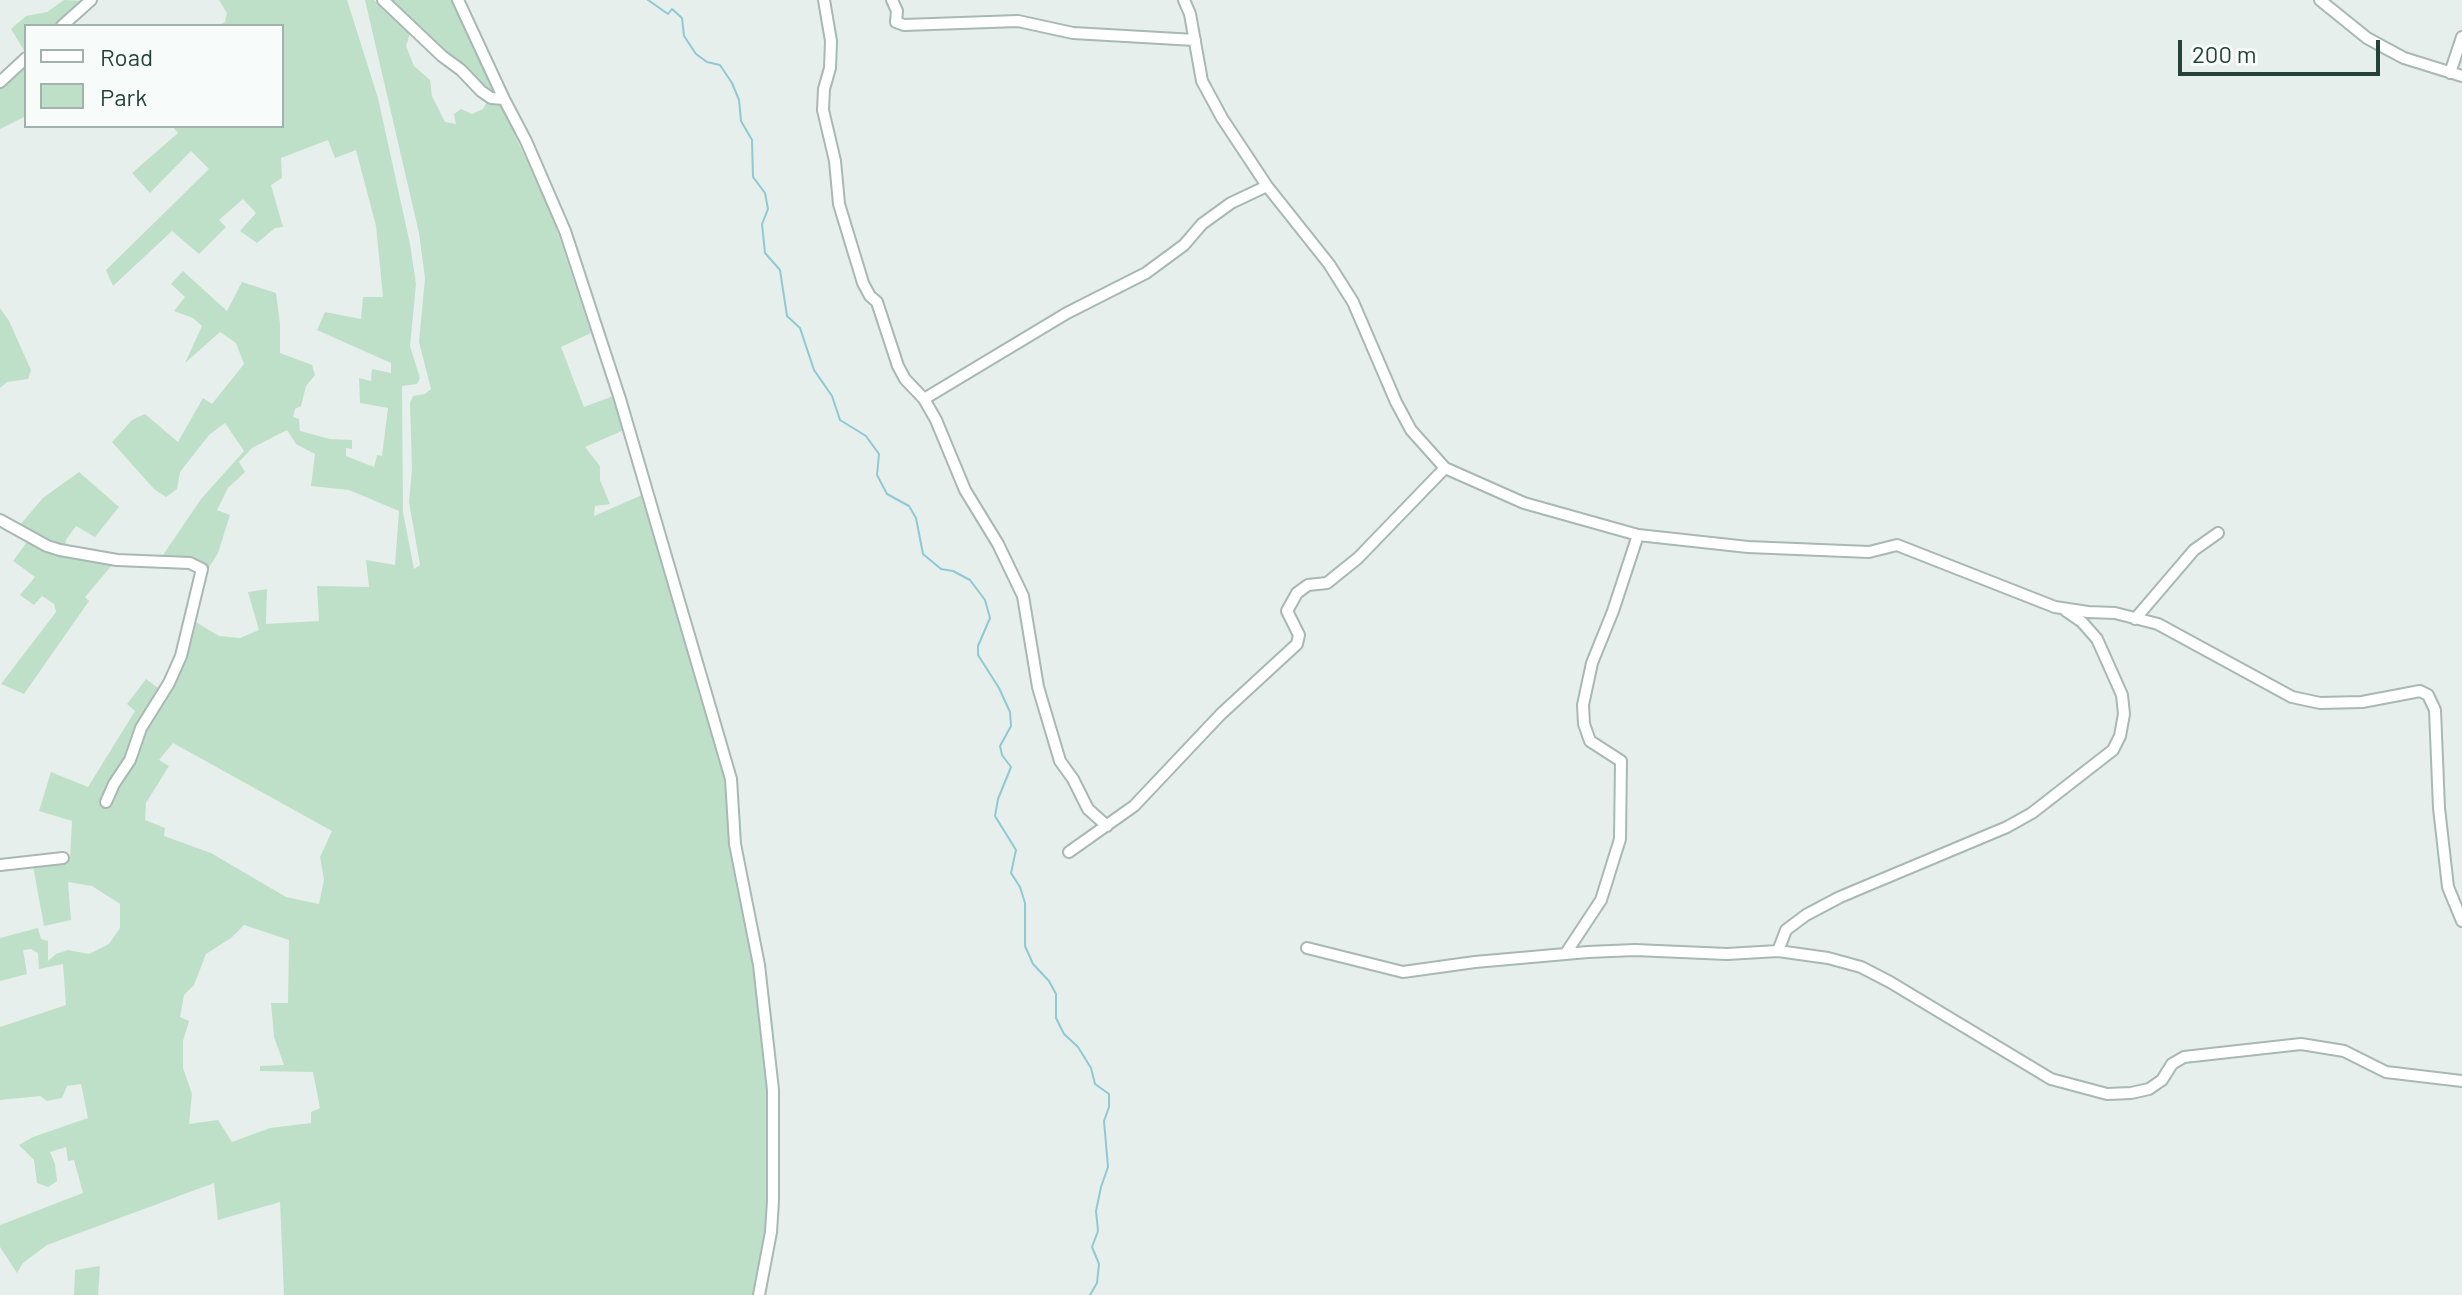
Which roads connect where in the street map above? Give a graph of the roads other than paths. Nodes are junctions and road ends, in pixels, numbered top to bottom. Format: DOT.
graph roads {
  1 [pos="91,0"];
  2 [pos="383,0"];
  3 [pos="458,0"];
  4 [pos="824,0"];
  5 [pos="892,0"];
  6 [pos="1184,0"];
  7 [pos="2320,0"];
  8 [pos="64,24"];
  9 [pos="2462,37"];
  10 [pos="1195,40"];
  11 [pos="24,60"];
  12 [pos="2450,73"];
  13 [pos="2462,76"];
  14 [pos="0,82"];
  15 [pos="504,99"];
  16 [pos="1267,186"];
  17 [pos="924,399"];
  18 [pos="1445,468"];
  19 [pos="0,520"];
  20 [pos="2218,533"];
  21 [pos="1638,535"];
  22 [pos="2063,609"];
  23 [pos="2135,619"];
  24 [pos="106,802"];
  25 [pos="1107,826"];
  26 [pos="1069,852"];
  27 [pos="63,858"];
  28 [pos="0,865"];
  29 [pos="2462,921"];
  30 [pos="1307,948"];
  31 [pos="1778,951"];
  32 [pos="1566,953"];
  33 [pos="2462,1081"];
  34 [pos="759,1295"];
  1 -- 8 [label="street"];
  2 -- 15 [label="street"];
  3 -- 15 [label="street"];
  4 -- 17 [label="street"];
  5 -- 10 [label="street"];
  6 -- 10 [label="street"];
  7 -- 12 [label="street"];
  9 -- 12 [label="street"];
  10 -- 16 [label="street"];
  11 -- 14 [label="street"];
  12 -- 13 [label="street"];
  15 -- 34 [label="street"];
  16 -- 17 [label="street"];
  16 -- 18 [label="street"];
  17 -- 25 [label="street"];
  18 -- 21 [label="street"];
  18 -- 25 [label="street"];
  19 -- 24 [label="street"];
  20 -- 23 [label="street"];
  21 -- 22 [label="street"];
  21 -- 32 [label="street"];
  22 -- 23 [label="street"];
  22 -- 31 [label="street"];
  23 -- 29 [label="street"];
  25 -- 26 [label="street"];
  27 -- 28 [label="street"];
  30 -- 32 [label="street"];
  31 -- 32 [label="street"];
  31 -- 33 [label="street"];
}
